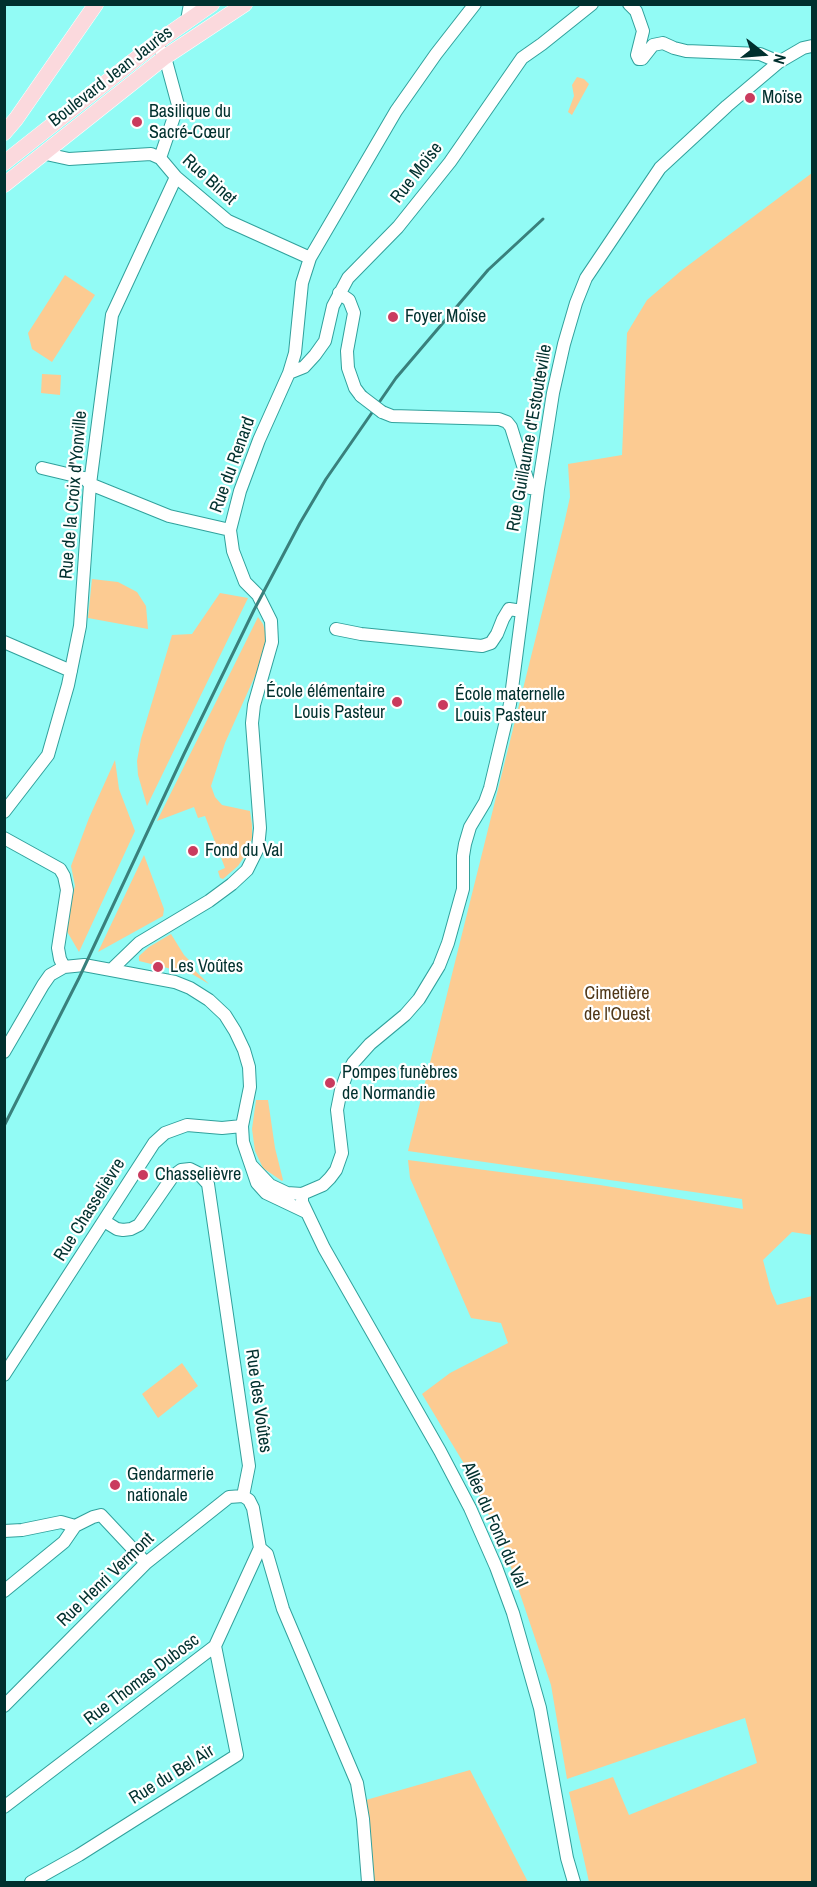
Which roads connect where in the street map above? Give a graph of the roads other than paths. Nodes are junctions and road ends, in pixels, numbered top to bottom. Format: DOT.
graph roads {
  1 [pos="96,4"];
  2 [pos="190,4"];
  3 [pos="212,4"];
  4 [pos="244,4"];
  5 [pos="475,4"];
  6 [pos="592,4"];
  7 [pos="629,4"];
  8 [pos="187,20"];
  9 [pos="156,43"];
  10 [pos="813,46"];
  11 [pos="165,57"];
  12 [pos="779,62"];
  13 [pos="4,133"];
  14 [pos="46,154"];
  15 [pos="160,158"];
  16 [pos="4,163"];
  17 [pos="176,177"];
  18 [pos="4,184"];
  19 [pos="310,258"];
  20 [pos="339,293"];
  21 [pos="290,373"];
  22 [pos="42,468"];
  23 [pos="90,484"];
  24 [pos="538,489"];
  25 [pos="230,530"];
  26 [pos="522,611"];
  27 [pos="336,629"];
  28 [pos="4,642"];
  29 [pos="71,672"];
  30 [pos="4,812"];
  31 [pos="4,838"];
  32 [pos="64,967"];
  33 [pos="111,970"];
  34 [pos="4,1052"];
  35 [pos="242,1126"];
  36 [pos="250,1165"];
  37 [pos="302,1194"];
  38 [pos="306,1212"];
  39 [pos="104,1221"];
  40 [pos="4,1375"];
  41 [pos="243,1496"];
  42 [pos="75,1526"];
  43 [pos="4,1531"];
  44 [pos="260,1548"];
  45 [pos="146,1563"];
  46 [pos="4,1591"];
  47 [pos="215,1646"];
  48 [pos="4,1706"];
  49 [pos="4,1807"];
  50 [pos="31,1882"];
  51 [pos="368,1882"];
  52 [pos="574,1882"];
  1 -- 13 [label="main road"];
  2 -- 8 [label="street"];
  3 -- 8 [label="main road, Boulevard Jean Jaurès"];
  4 -- 11 [label="main road, Boulevard Jean Jaurès"];
  5 -- 19 [label="street, Rue du Renard"];
  6 -- 20 [label="street, Rue Moïse"];
  7 -- 12 [label="street"];
  8 -- 9 [label="main road, Boulevard Jean Jaurès"];
  9 -- 11 [label="street"];
  9 -- 16 [label="main road, Boulevard Jean Jaurès"];
  10 -- 12 [label="street, Rue Guillaume d'Estouteville"];
  11 -- 14 [label="main road, Boulevard Jean Jaurès"];
  11 -- 15 [label="street"];
  12 -- 24 [label="street, Rue Guillaume d'Estouteville"];
  14 -- 15 [label="street, Rue Binet"];
  14 -- 18 [label="main road, Boulevard Jean Jaurès"];
  15 -- 17 [label="street, Rue Binet"];
  17 -- 19 [label="street, Rue Binet"];
  17 -- 23 [label="street, Rue de la Croix d'Yonville"];
  19 -- 21 [label="street, Rue du Renard"];
  20 -- 21 [label="street, Rue Moïse"];
  20 -- 24 [label="street, bridge"];
  21 -- 25 [label="street, Rue du Renard"];
  22 -- 23 [label="street"];
  23 -- 25 [label="street"];
  23 -- 29 [label="street, Rue de la Croix d'Yonville"];
  24 -- 26 [label="street, Rue Guillaume d'Estouteville"];
  25 -- 33 [label="street, Rue du Renard"];
  26 -- 27 [label="street"];
  26 -- 37 [label="street, Rue Guillaume d'Estouteville"];
  28 -- 29 [label="street"];
  29 -- 30 [label="street, Rue de la Croix d'Yonville"];
  31 -- 32 [label="street"];
  32 -- 33 [label="street"];
  32 -- 34 [label="street"];
  33 -- 35 [label="street"];
  35 -- 36 [label="street"];
  35 -- 39 [label="street, Rue Chasselièvre"];
  36 -- 37 [label="street"];
  36 -- 38 [label="street"];
  37 -- 38 [label="street, Allée du Fond du Val"];
  38 -- 52 [label="street, Allée du Fond du Val"];
  39 -- 40 [label="street, Rue Chasselièvre"];
  39 -- 41 [label="street, Rue des Voûtes"];
  41 -- 44 [label="street"];
  41 -- 45 [label="street, Rue Henri Vermont"];
  42 -- 43 [label="street"];
  42 -- 45 [label="street"];
  42 -- 46 [label="street"];
  44 -- 47 [label="street, Rue Thomas Dubosc"];
  44 -- 51 [label="street"];
  45 -- 48 [label="street, Rue Henri Vermont"];
  47 -- 49 [label="street, Rue Thomas Dubosc"];
  47 -- 50 [label="street, Rue du Bel Air"];
}
